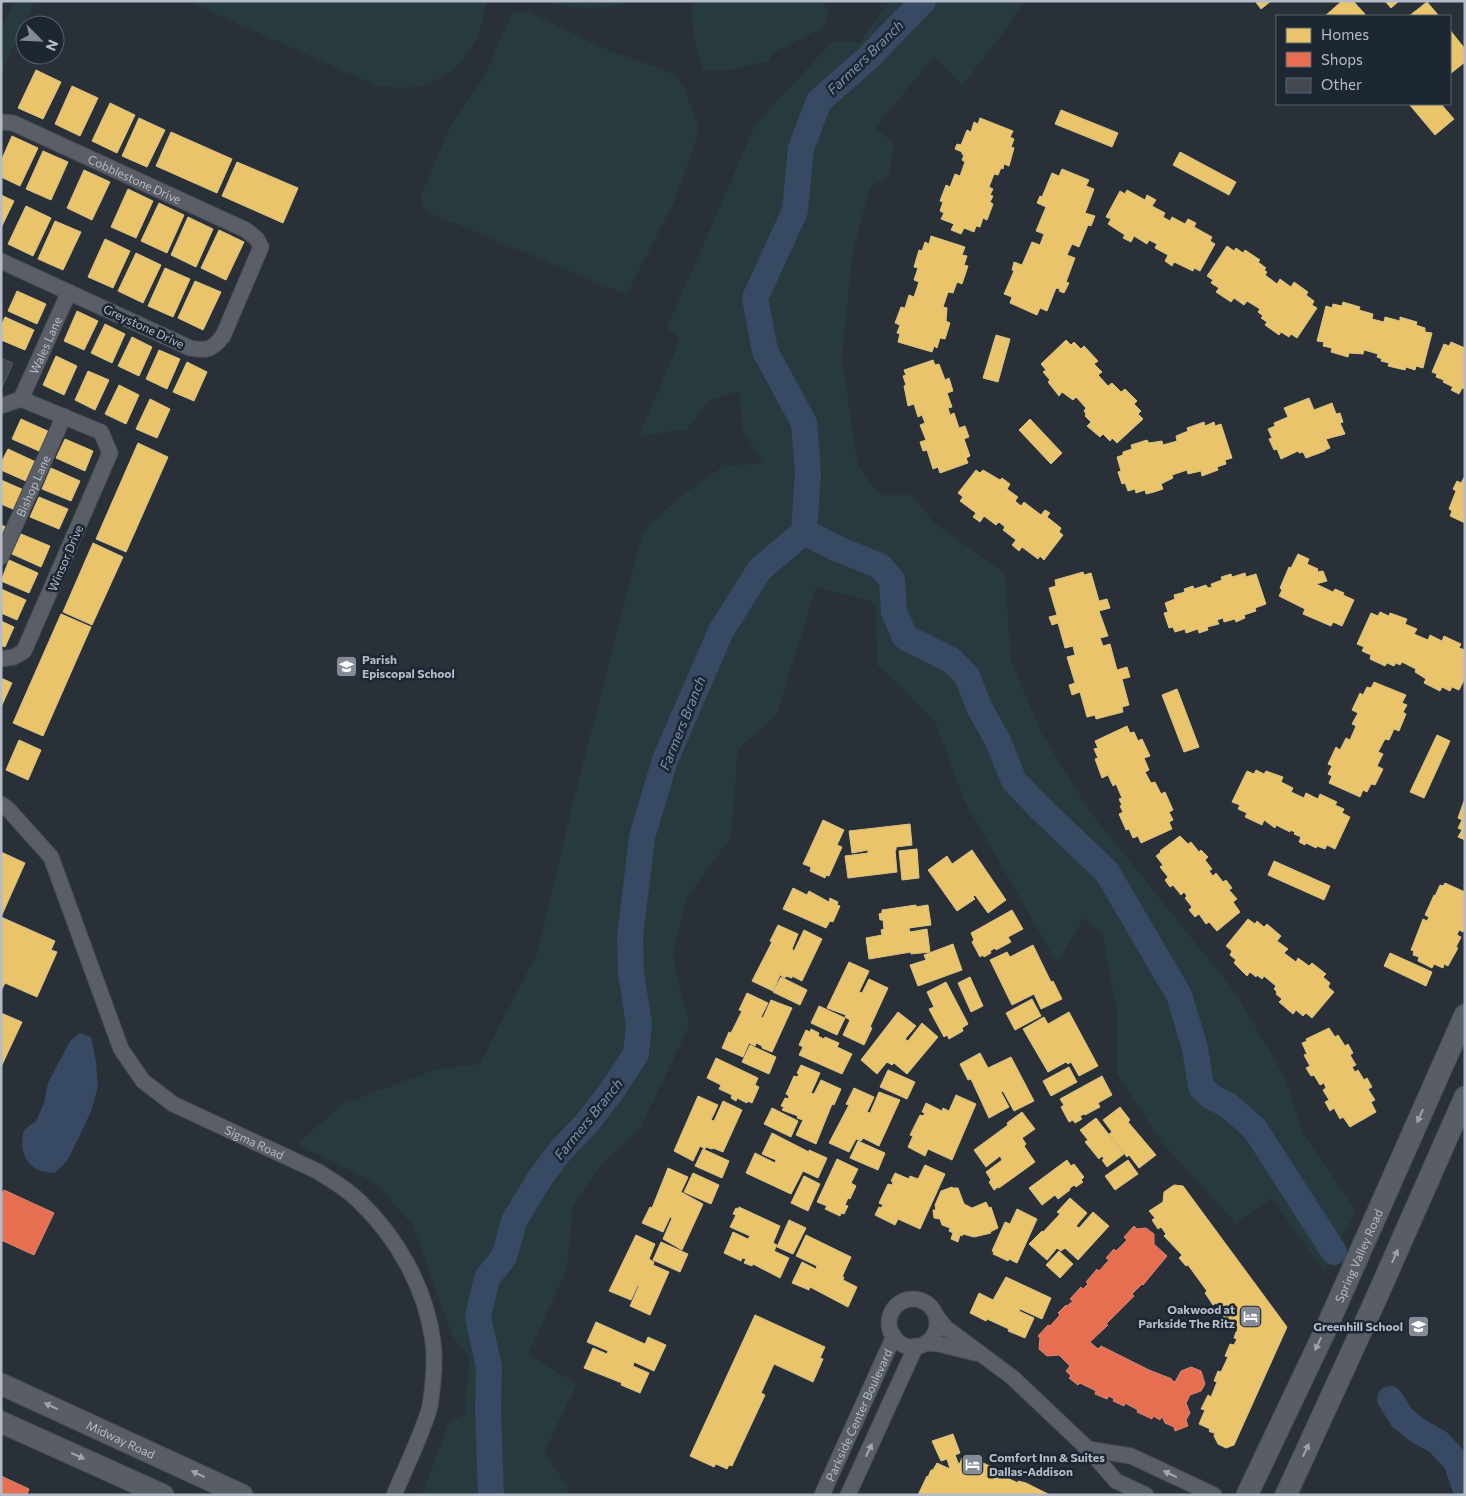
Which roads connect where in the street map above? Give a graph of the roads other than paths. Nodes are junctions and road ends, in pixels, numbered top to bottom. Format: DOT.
graph roads {
  1 [pos="1,122"];
  2 [pos="261,247"];
  3 [pos="1,261"];
  4 [pos="69,292"];
  5 [pos="21,399"];
  6 [pos="1,406"];
  7 [pos="64,416"];
  8 [pos="1,557"];
  9 [pos="8,658"];
  10 [pos="1,804"];
  11 [pos="1465,1015"];
  12 [pos="1465,1097"];
  13 [pos="936,1316"];
  14 [pos="894,1336"];
  15 [pos="921,1344"];
  16 [pos="981,1355"];
  17 [pos="1,1384"];
  18 [pos="1,1422"];
  19 [pos="1088,1449"];
  20 [pos="164,1495"];
  21 [pos="242,1495"];
  22 [pos="394,1495"];
  23 [pos="822,1495"];
  24 [pos="848,1495"];
  25 [pos="1146,1495"];
  26 [pos="1214,1495"];
  27 [pos="1247,1495"];
  28 [pos="1286,1495"];
  1 -- 2 [label="street, Cobblestone Drive"];
  2 -- 4 [label="street, Greystone Drive"];
  3 -- 4 [label="street, Greystone Drive"];
  4 -- 5 [label="street, Wales Lane"];
  5 -- 6 [label="street"];
  5 -- 7 [label="street"];
  7 -- 8 [label="street, Bishop Lane"];
  7 -- 9 [label="street, Winsor Drive"];
  10 -- 22 [label="street, Sigma Road"];
  11 -- 27 [label="main road, Spring Valley Road, one-way"];
  28 -- 12 [label="main road, one-way"];
  13 -- 14 [label="street"];
  13 -- 15 [label="street"];
  13 -- 16 [label="street"];
  14 -- 15 [label="street"];
  14 -- 23 [label="street, Parkside Center Boulevard"];
  15 -- 16 [label="street"];
  24 -- 15 [label="street, Parkside Center Boulevard, one-way"];
  16 -- 19 [label="street"];
  21 -- 17 [label="main road, Midway Road, one-way"];
  18 -- 20 [label="main road, one-way"];
  19 -- 25 [label="street"];
  26 -- 19 [label="street, one-way"];
}
